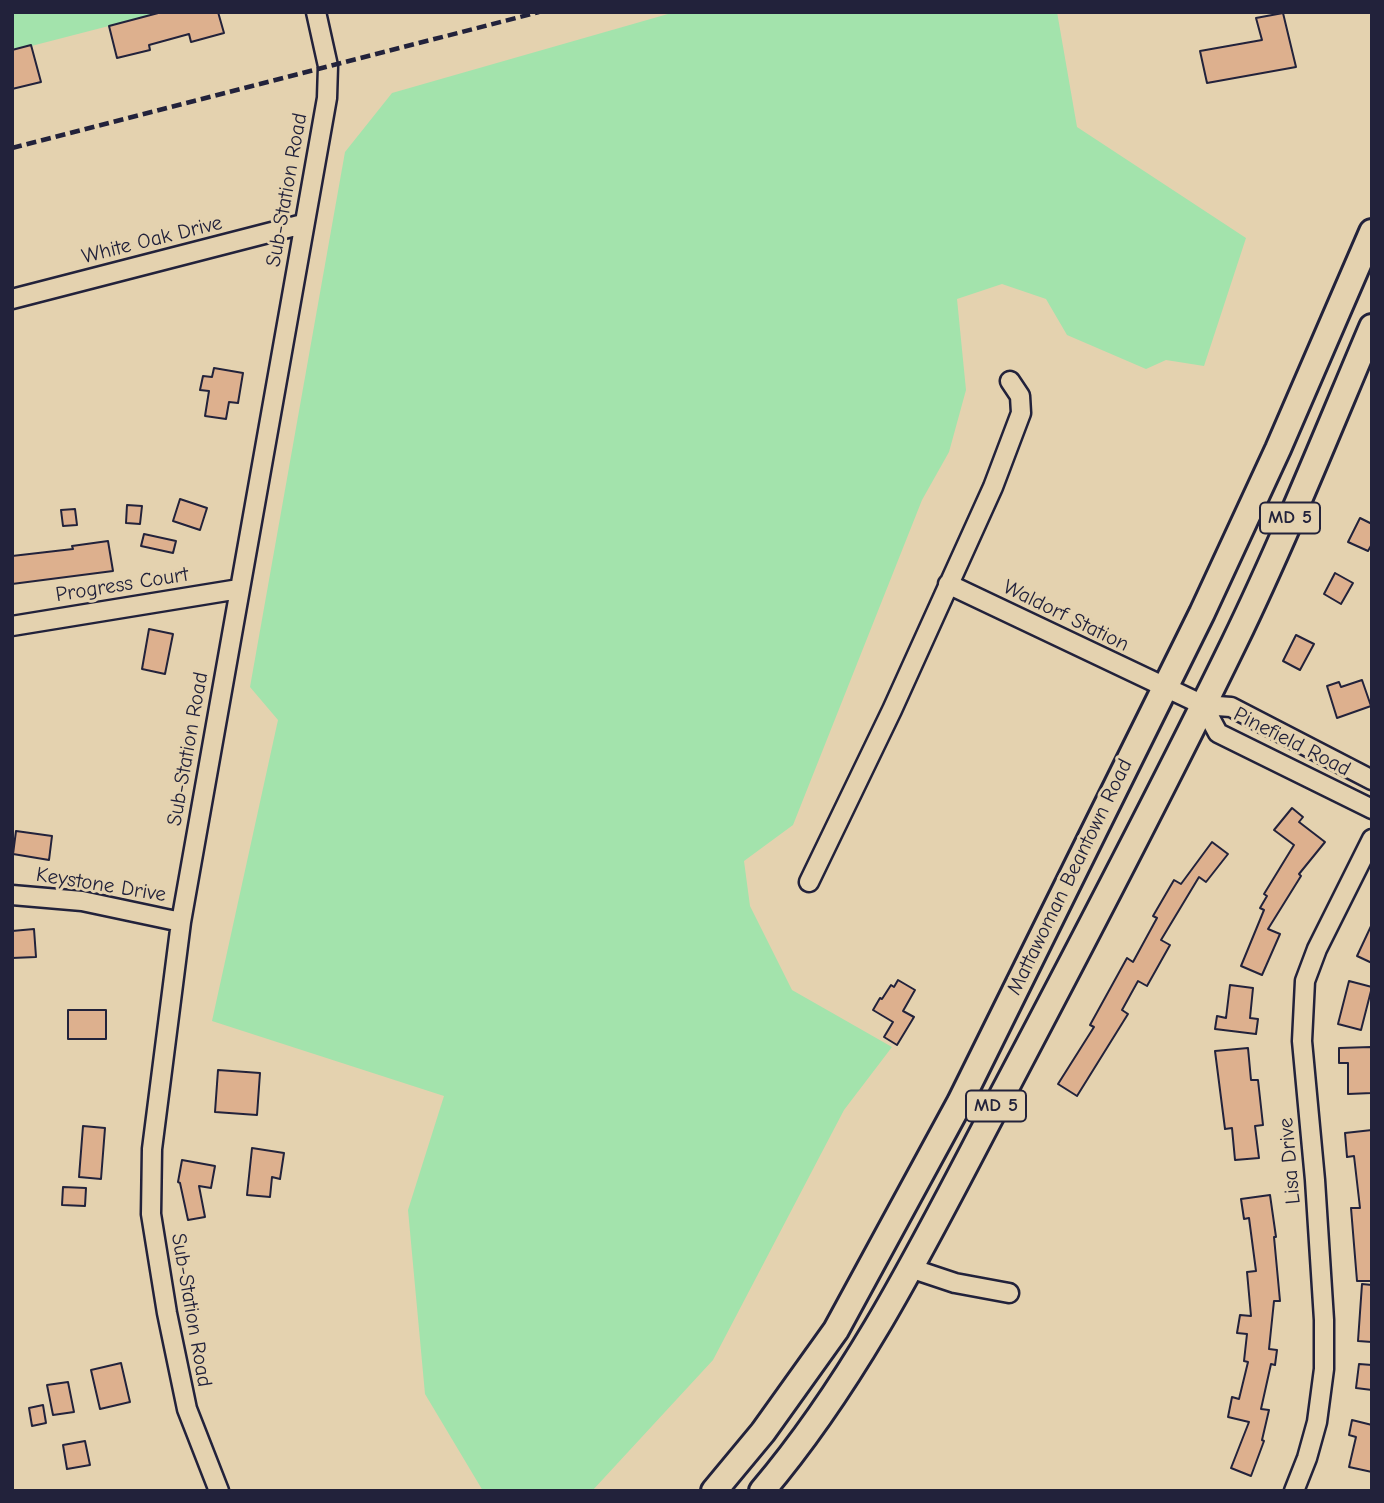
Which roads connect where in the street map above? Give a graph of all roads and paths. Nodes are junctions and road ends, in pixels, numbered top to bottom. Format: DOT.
graph roads {
  1 [pos="316,12"];
  2 [pos="303,224"];
  3 [pos="1372,232"];
  4 [pos="12,299"];
  5 [pos="1372,327"];
  6 [pos="1010,382"];
  7 [pos="948,584"];
  8 [pos="239,589"];
  9 [pos="12,626"];
  10 [pos="1164,687"];
  11 [pos="1203,705"];
  12 [pos="1372,779"];
  13 [pos="1372,809"];
  14 [pos="1372,839"];
  15 [pos="809,882"];
  16 [pos="12,895"];
  17 [pos="181,922"];
  18 [pos="896,1223"];
  19 [pos="910,1268"];
  20 [pos="1009,1293"];
  21 [pos="801,1443"];
  22 [pos="219,1491"];
  23 [pos="714,1491"];
  24 [pos="762,1491"];
  25 [pos="1294,1491"];
  1 -- 2 [label="street, Sub-Station Road"];
  2 -- 4 [label="street, White Oak Drive"];
  2 -- 8 [label="street, Sub-Station Road"];
  3 -- 10 [label="highway, Mattawoman Beantown Road / MD 5"];
  5 -- 11 [label="highway, Mattawoman Beantown Road / MD 5"];
  6 -- 7 [label="street"];
  7 -- 10 [label="street, Waldorf Station"];
  7 -- 15 [label="street"];
  8 -- 9 [label="street, Progress Court"];
  8 -- 17 [label="street, Sub-Station Road"];
  10 -- 11 [label="street, Pinefield Road"];
  10 -- 18 [label="highway, Mattawoman Beantown Road / MD 5"];
  11 -- 12 [label="street, Pinefield Road"];
  11 -- 13 [label="street, Pinefield Road"];
  11 -- 19 [label="highway, Mattawoman Beantown Road / MD 5"];
  14 -- 25 [label="street, Lisa Drive"];
  16 -- 17 [label="street, Keystone Drive"];
  17 -- 22 [label="street, Sub-Station Road"];
  18 -- 21 [label="highway"];
  18 -- 23 [label="highway, Mattawoman Beantown Road / MD 5"];
  19 -- 20 [label="street"];
  19 -- 21 [label="highway, Mattawoman Beantown Road / MD 5"];
  21 -- 24 [label="highway, Mattawoman Beantown Road / MD 5"];
}
